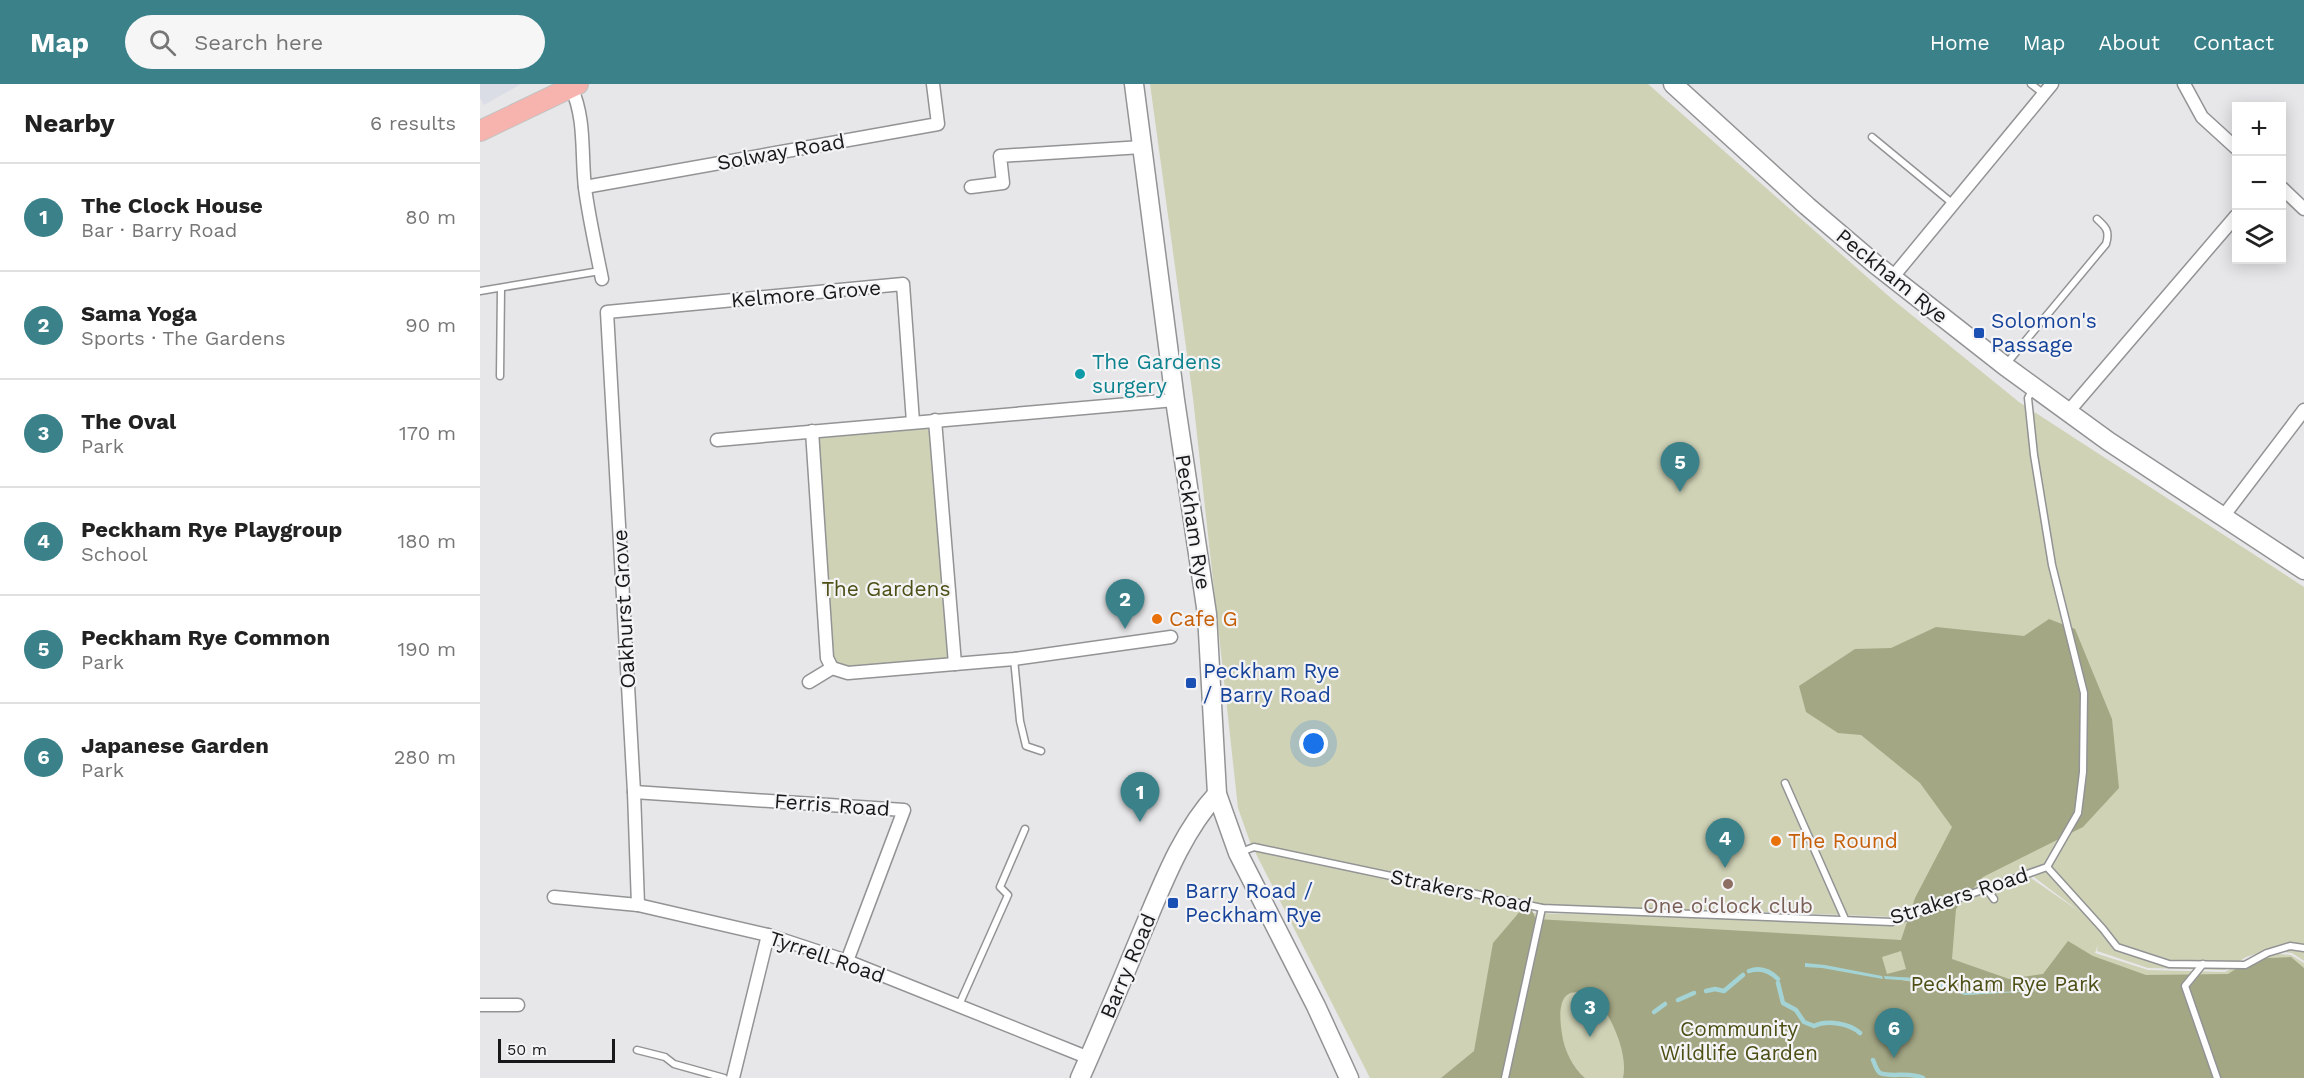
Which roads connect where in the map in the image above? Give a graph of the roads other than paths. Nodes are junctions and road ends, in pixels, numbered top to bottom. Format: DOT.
graph roads {
  1 [pos="933,84"];
  2 [pos="1134,84"];
  3 [pos="1673,84"];
  4 [pos="2031,84"];
  5 [pos="2184,84"];
  6 [pos="575,86"];
  7 [pos="2048,89"];
  8 [pos="480,131"];
  9 [pos="1872,137"];
  10 [pos="2232,144"];
  11 [pos="1142,147"];
  12 [pos="585,187"];
  13 [pos="971,187"];
  14 [pos="2286,192"];
  15 [pos="1952,203"];
  16 [pos="2304,209"];
  17 [pos="2097,219"];
  18 [pos="2232,221"];
  19 [pos="601,275"];
  20 [pos="1892,278"];
  21 [pos="501,288"];
  22 [pos="480,291"];
  23 [pos="607,312"];
  24 [pos="2005,366"];
  25 [pos="500,376"];
  26 [pos="2034,386"];
  27 [pos="1175,400"];
  28 [pos="2304,410"];
  29 [pos="2068,412"];
  30 [pos="935,420"];
  31 [pos="913,422"];
  32 [pos="812,431"];
  33 [pos="717,440"];
  34 [pos="2222,518"];
  35 [pos="2304,570"];
  36 [pos="1171,637"];
  37 [pos="1014,659"];
  38 [pos="955,664"];
  39 [pos="832,668"];
  40 [pos="809,682"];
  41 [pos="1041,751"];
  42 [pos="1785,783"];
  43 [pos="634,792"];
  44 [pos="1217,794"];
  45 [pos="1025,829"];
  46 [pos="1238,853"];
  47 [pos="2047,867"];
  48 [pos="1986,888"];
  49 [pos="554,897"];
  50 [pos="1994,899"];
  51 [pos="638,905"];
  52 [pos="1542,908"];
  53 [pos="1845,920"];
  54 [pos="768,935"];
  55 [pos="2304,948"];
  56 [pos="847,961"];
  57 [pos="2203,964"];
  58 [pos="480,1005"];
  59 [pos="518,1005"];
  60 [pos="958,1006"];
  61 [pos="637,1050"];
  62 [pos="1089,1058"];
  63 [pos="724,1078"];
  64 [pos="733,1078"];
  65 [pos="1080,1078"];
  66 [pos="1349,1078"];
  67 [pos="1505,1078"];
  68 [pos="2217,1078"];
  1 -- 12 [label="street, Solway Road"];
  2 -- 11 [label="main road, Peckham Rye"];
  3 -- 20 [label="main road, Peckham Rye"];
  4 -- 7 [label="lane"];
  5 -- 10 [label="street"];
  6 -- 8 [label="main road"];
  6 -- 12 [label="street"];
  7 -- 15 [label="street"];
  9 -- 15 [label="lane"];
  11 -- 13 [label="street"];
  11 -- 27 [label="main road, Peckham Rye"];
  12 -- 19 [label="street"];
  14 -- 16 [label="street"];
  15 -- 20 [label="street"];
  17 -- 24 [label="lane"];
  18 -- 29 [label="street"];
  19 -- 21 [label="lane"];
  20 -- 24 [label="main road, Peckham Rye"];
  21 -- 22 [label="lane"];
  21 -- 25 [label="lane"];
  23 -- 31 [label="street, Kelmore Grove"];
  23 -- 43 [label="street, Oakhurst Grove"];
  24 -- 26 [label="main road, Peckham Rye"];
  26 -- 29 [label="main road, Peckham Rye"];
  26 -- 47 [label="lane, Strakers Road"];
  27 -- 30 [label="street"];
  27 -- 44 [label="main road, Peckham Rye"];
  28 -- 34 [label="street"];
  29 -- 34 [label="main road, Peckham Rye"];
  30 -- 31 [label="street"];
  30 -- 38 [label="street"];
  31 -- 32 [label="street"];
  32 -- 33 [label="street"];
  32 -- 39 [label="street"];
  34 -- 35 [label="main road, Peckham Rye"];
  36 -- 37 [label="street"];
  37 -- 38 [label="street"];
  37 -- 41 [label="lane"];
  38 -- 39 [label="street"];
  39 -- 40 [label="street"];
  42 -- 53 [label="lane"];
  43 -- 51 [label="street, Oakhurst Grove"];
  43 -- 56 [label="street, Ferris Road"];
  44 -- 46 [label="main road, Peckham Rye"];
  44 -- 62 [label="main road, Barry Road"];
  45 -- 60 [label="lane"];
  46 -- 52 [label="lane, Strakers Road"];
  46 -- 66 [label="main road, Peckham Rye"];
  47 -- 48 [label="lane, Strakers Road"];
  47 -- 57 [label="lane"];
  48 -- 50 [label="lane"];
  48 -- 53 [label="lane, Strakers Road"];
  49 -- 51 [label="street, Tyrrell Road"];
  51 -- 54 [label="street, Tyrrell Road"];
  52 -- 53 [label="lane, Strakers Road"];
  52 -- 67 [label="lane"];
  54 -- 56 [label="street, Tyrrell Road"];
  54 -- 64 [label="street"];
  55 -- 57 [label="lane"];
  56 -- 60 [label="street, Tyrrell Road"];
  57 -- 68 [label="lane"];
  58 -- 59 [label="street"];
  60 -- 62 [label="street, Tyrrell Road"];
  61 -- 63 [label="lane"];
  62 -- 65 [label="main road, Barry Road"];
}
